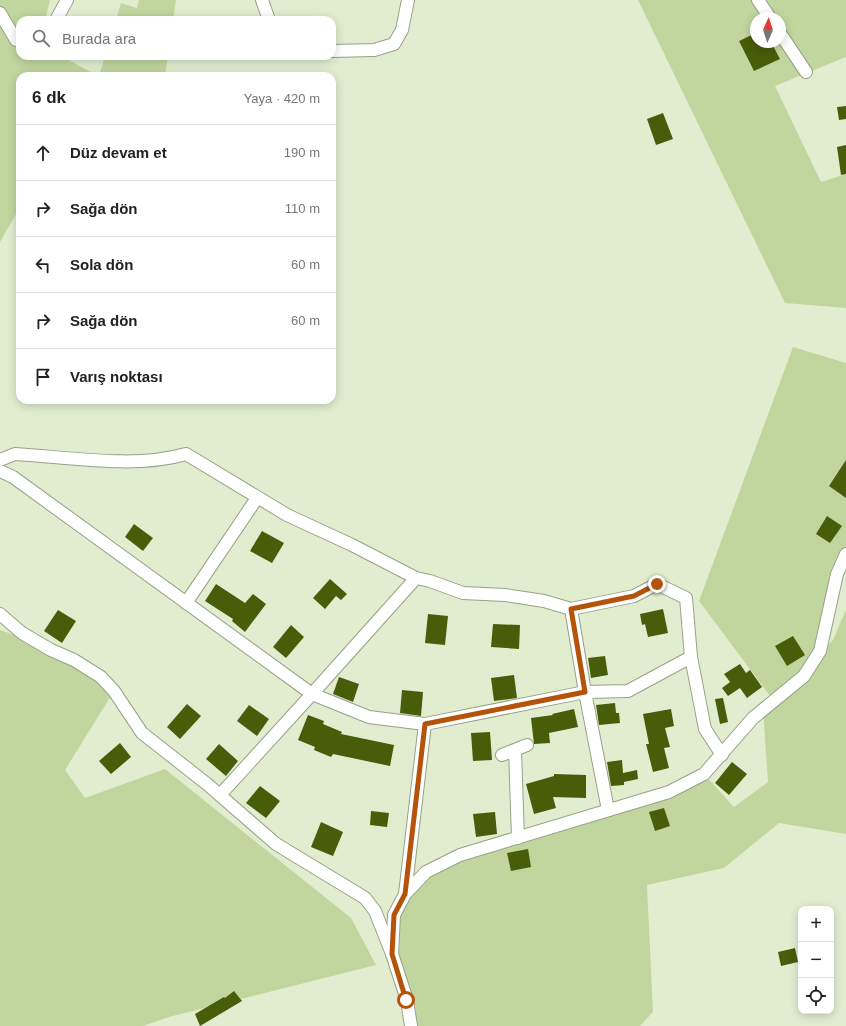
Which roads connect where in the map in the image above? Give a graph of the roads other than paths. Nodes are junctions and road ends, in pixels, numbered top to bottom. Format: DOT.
graph roads {
  1 [pos="67,0"];
  2 [pos="262,0"];
  3 [pos="408,0"];
  4 [pos="758,0"];
  5 [pos="766,12"];
  6 [pos="0,13"];
  7 [pos="58,16"];
  8 [pos="268,16"];
  9 [pos="16,40"];
  10 [pos="786,42"];
  11 [pos="336,51"];
  12 [pos="806,72"];
  13 [pos="0,460"];
  14 [pos="0,470"];
  15 [pos="257,498"];
  16 [pos="846,554"];
  17 [pos="416,578"];
  18 [pos="186,603"];
  19 [pos="571,609"];
  20 [pos="0,614"];
  21 [pos="691,657"];
  22 [pos="585,692"];
  23 [pos="312,694"];
  24 [pos="425,724"];
  25 [pos="527,745"];
  26 [pos="515,751"];
  27 [pos="502,755"];
  28 [pos="722,755"];
  29 [pos="220,796"];
  30 [pos="608,810"];
  31 [pos="518,838"];
  32 [pos="405,894"];
  33 [pos="392,954"];
  34 [pos="411,1026"];
  1 -- 7 [label="street"];
  2 -- 8 [label="street"];
  3 -- 11 [label="street"];
  4 -- 5 [label="street"];
  6 -- 9 [label="street"];
  10 -- 12 [label="street"];
  13 -- 15 [label="street"];
  14 -- 18 [label="street"];
  15 -- 17 [label="street"];
  15 -- 18 [label="street"];
  16 -- 28 [label="street"];
  17 -- 19 [label="street"];
  17 -- 23 [label="street"];
  18 -- 23 [label="street"];
  19 -- 21 [label="street"];
  19 -- 22 [label="street"];
  20 -- 29 [label="street"];
  21 -- 22 [label="street"];
  21 -- 28 [label="street"];
  22 -- 24 [label="street"];
  22 -- 30 [label="street"];
  23 -- 24 [label="street"];
  23 -- 29 [label="street"];
  24 -- 32 [label="street"];
  25 -- 26 [label="street"];
  26 -- 27 [label="street"];
  26 -- 31 [label="street"];
  28 -- 30 [label="street"];
  29 -- 33 [label="street"];
  30 -- 31 [label="street"];
  31 -- 32 [label="street"];
  32 -- 33 [label="street"];
  33 -- 34 [label="street"];
}
